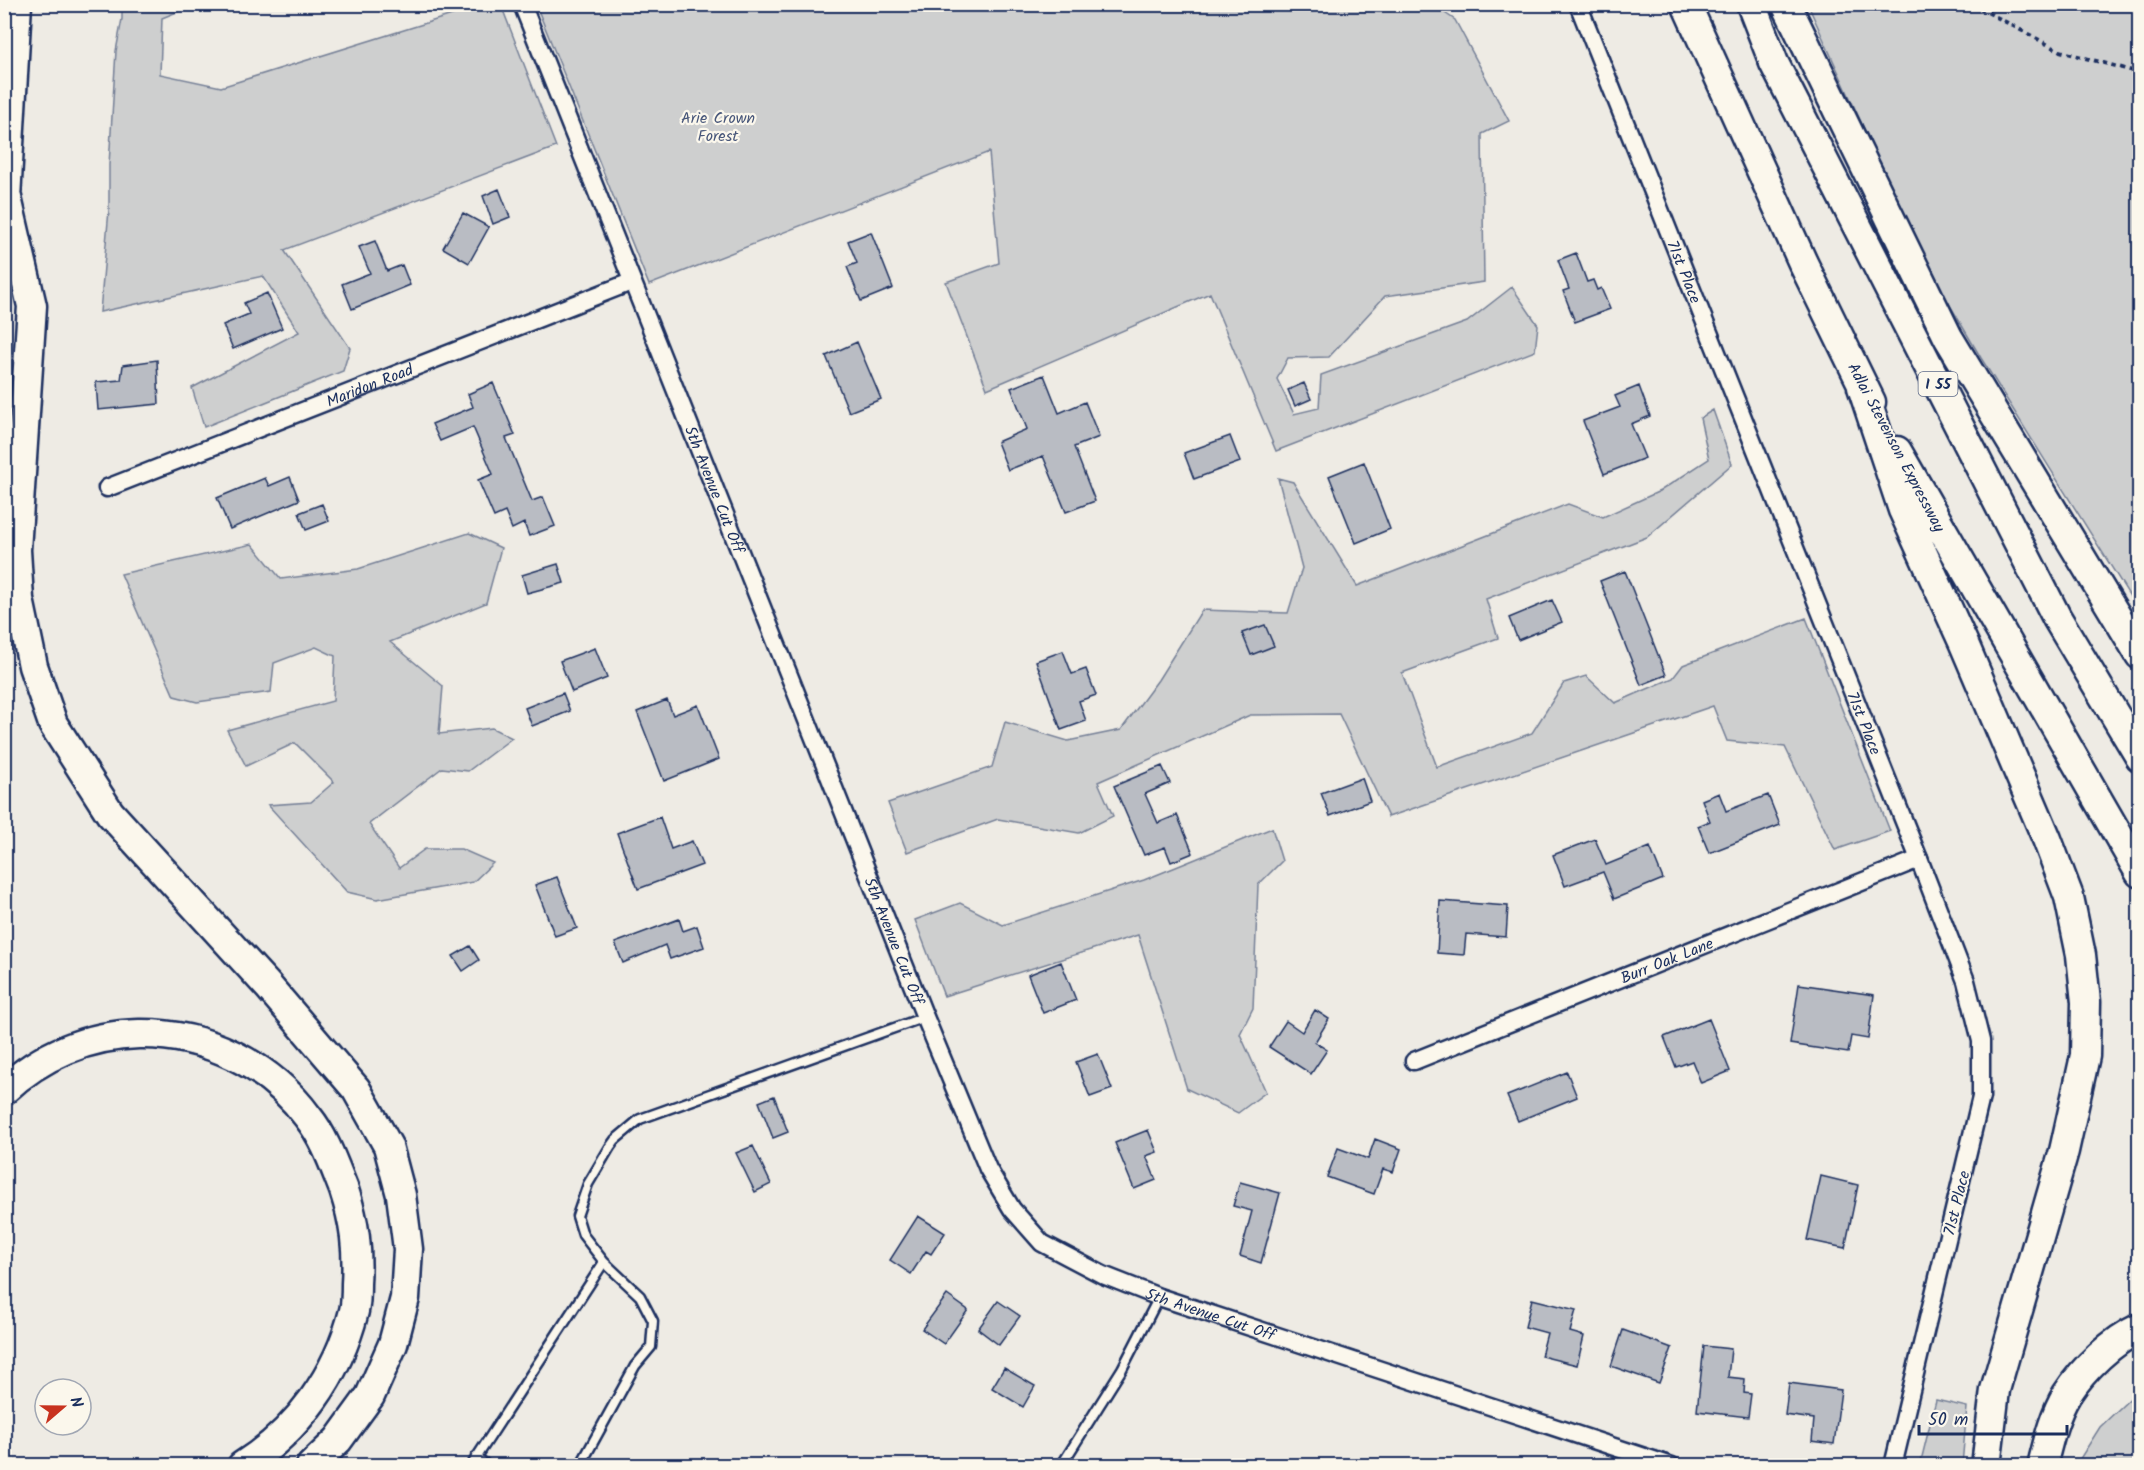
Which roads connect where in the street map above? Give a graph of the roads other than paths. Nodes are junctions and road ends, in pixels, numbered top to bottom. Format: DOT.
graph roads {
  1 [pos="17,4"];
  2 [pos="522,4"];
  3 [pos="1578,4"];
  4 [pos="1686,4"];
  5 [pos="1751,4"];
  6 [pos="1786,4"];
  7 [pos="7,198"];
  8 [pos="4,227"];
  9 [pos="631,282"];
  10 [pos="1862,387"];
  11 [pos="106,488"];
  12 [pos="2136,651"];
  13 [pos="2139,757"];
  14 [pos="1919,859"];
  15 [pos="2139,873"];
  16 [pos="925,1017"];
  17 [pos="1414,1062"];
  18 [pos="4,1090"];
  19 [pos="604,1262"];
  20 [pos="1159,1298"];
  21 [pos="2139,1328"];
  22 [pos="476,1457"];
  23 [pos="242,1466"];
  24 [pos="311,1466"];
  25 [pos="471,1466"];
  26 [pos="488,1466"];
  27 [pos="580,1466"];
  28 [pos="1061,1466"];
  29 [pos="1672,1466"];
  30 [pos="1893,1466"];
  31 [pos="1986,1466"];
  32 [pos="2042,1466"];
  1 -- 7 [label="highway"];
  2 -- 9 [label="street, 5th Avenue Cut Off"];
  3 -- 14 [label="street, 71st Place"];
  4 -- 10 [label="highway, Adlai Stevenson Expressway"];
  5 -- 13 [label="highway, I 55"];
  6 -- 12 [label="highway"];
  7 -- 8 [label="highway"];
  7 -- 24 [label="highway"];
  9 -- 11 [label="street, Maridon Road"];
  9 -- 16 [label="street, 5th Avenue Cut Off"];
  10 -- 15 [label="highway, Adlai Stevenson Expressway"];
  10 -- 31 [label="highway"];
  14 -- 17 [label="street, Burr Oak Lane"];
  14 -- 30 [label="street, 71st Place"];
  16 -- 19 [label="lane"];
  16 -- 20 [label="street, 5th Avenue Cut Off"];
  18 -- 23 [label="highway"];
  19 -- 22 [label="lane"];
  19 -- 27 [label="lane"];
  20 -- 28 [label="lane"];
  20 -- 29 [label="street, 5th Avenue Cut Off"];
  21 -- 32 [label="highway"];
  22 -- 25 [label="lane"];
  22 -- 26 [label="lane"];
}
